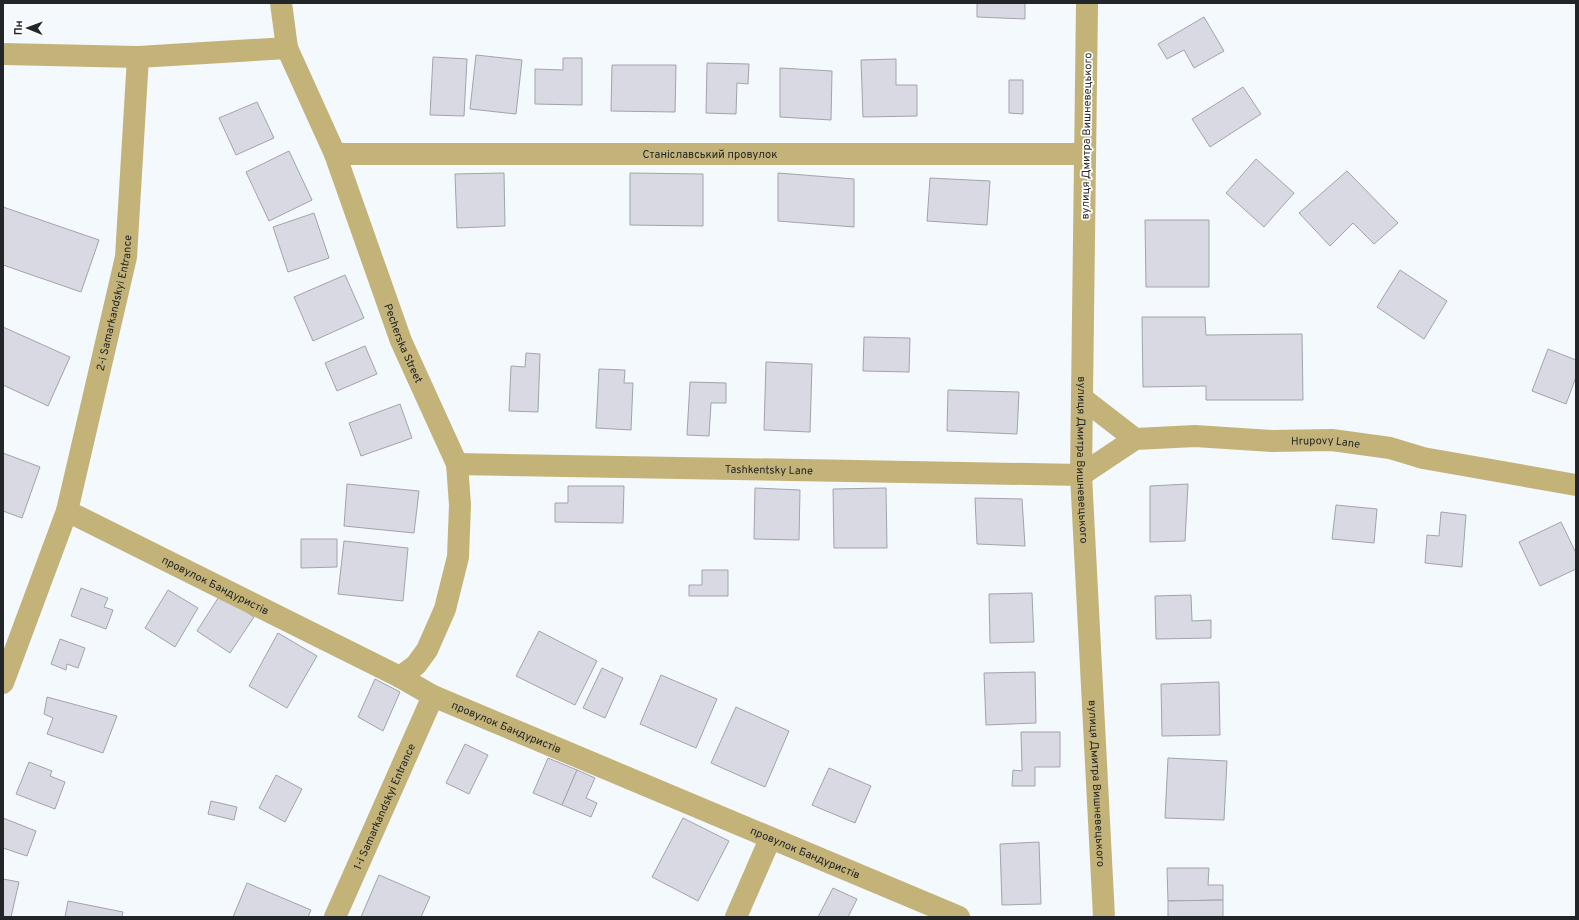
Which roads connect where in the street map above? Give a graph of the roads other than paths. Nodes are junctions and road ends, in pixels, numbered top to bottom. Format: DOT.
graph roads {
  1 [pos="281,3"];
  2 [pos="1087,3"];
  3 [pos="287,48"];
  4 [pos="3,54"];
  5 [pos="138,57"];
  6 [pos="335,154"];
  7 [pos="1085,154"];
  8 [pos="1082,398"];
  9 [pos="1135,440"];
  10 [pos="457,464"];
  11 [pos="1081,474"];
  12 [pos="1576,485"];
  13 [pos="67,511"];
  14 [pos="400,677"];
  15 [pos="3,683"];
  16 [pos="433,696"];
  17 [pos="770,839"];
  18 [pos="335,917"];
  19 [pos="736,917"];
  20 [pos="959,917"];
  21 [pos="1104,917"];
  1 -- 3 [label="street, Pecherska Street"];
  2 -- 7 [label="street, вулиця Дмитра Вишневецького"];
  3 -- 5 [label="street"];
  3 -- 6 [label="street, Pecherska Street"];
  4 -- 5 [label="street"];
  5 -- 13 [label="street, 2-i Samarkandskyi Entrance"];
  6 -- 7 [label="street, Станіславський провулок"];
  6 -- 10 [label="street, Pecherska Street"];
  7 -- 8 [label="street, вулиця Дмитра Вишневецького"];
  8 -- 9 [label="street"];
  8 -- 11 [label="street, вулиця Дмитра Вишневецького"];
  9 -- 11 [label="street, Hrupovy Lane"];
  9 -- 12 [label="street, Hrupovy Lane"];
  10 -- 11 [label="street, Tashkentsky Lane"];
  10 -- 14 [label="street, Pecherska Street"];
  11 -- 21 [label="street, вулиця Дмитра Вишневецького"];
  13 -- 14 [label="street, провулок Бандуристів"];
  13 -- 15 [label="street, 2-i Samarkandskyi Entrance"];
  14 -- 16 [label="street, провулок Бандуристів"];
  16 -- 17 [label="street, провулок Бандуристів"];
  16 -- 18 [label="street, 1-i Samarkandskyi Entrance"];
  17 -- 19 [label="street"];
  17 -- 20 [label="street, провулок Бандуристів"];
}
